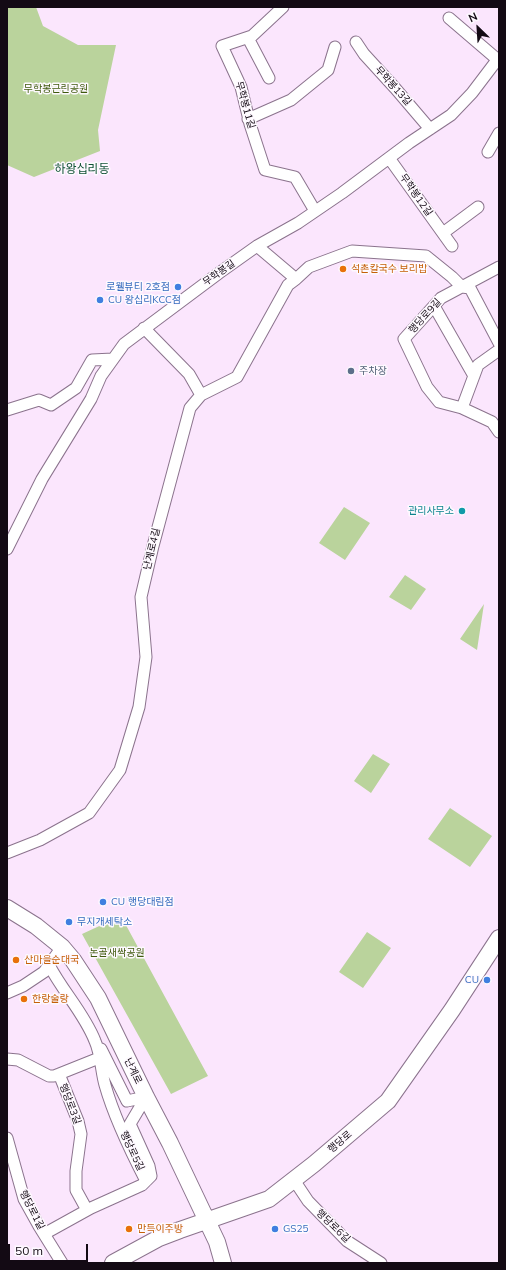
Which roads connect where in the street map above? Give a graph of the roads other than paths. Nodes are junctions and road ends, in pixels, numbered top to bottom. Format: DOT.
graph roads {
  1 [pos="283,7"];
  2 [pos="449,18"];
  3 [pos="248,38"];
  4 [pos="356,42"];
  5 [pos="335,47"];
  6 [pos="499,60"];
  7 [pos="269,78"];
  8 [pos="248,118"];
  9 [pos="430,129"];
  10 [pos="499,133"];
  11 [pos="488,152"];
  12 [pos="390,158"];
  13 [pos="478,207"];
  14 [pos="315,211"];
  15 [pos="443,233"];
  16 [pos="257,246"];
  17 [pos="452,246"];
  18 [pos="499,267"];
  19 [pos="296,279"];
  20 [pos="462,287"];
  21 [pos="434,306"];
  22 [pos="144,328"];
  23 [pos="499,342"];
  24 [pos="499,350"];
  25 [pos="113,358"];
  26 [pos="474,376"];
  27 [pos="201,395"];
  28 [pos="462,408"];
  29 [pos="7,410"];
  30 [pos="496,419"];
  31 [pos="499,432"];
  32 [pos="7,549"];
  33 [pos="7,853"];
  34 [pos="7,908"];
  35 [pos="499,938"];
  36 [pos="62,947"];
  37 [pos="49,965"];
  38 [pos="7,993"];
  39 [pos="96,1043"];
  40 [pos="99,1058"];
  41 [pos="7,1059"];
  42 [pos="59,1074"];
  43 [pos="146,1097"];
  44 [pos="7,1138"];
  45 [pos="294,1180"];
  46 [pos="146,1181"];
  47 [pos="87,1210"];
  48 [pos="207,1221"];
  49 [pos="44,1234"];
  50 [pos="62,1263"];
  51 [pos="113,1263"];
  52 [pos="223,1263"];
  53 [pos="381,1263"];
  1 -- 3 [label="street, 무학봉11길"];
  2 -- 6 [label="street"];
  3 -- 7 [label="street"];
  3 -- 8 [label="street, 무학봉11길"];
  4 -- 9 [label="street, 무학봉13길"];
  5 -- 8 [label="street"];
  6 -- 9 [label="street, 무학봉길"];
  8 -- 14 [label="street, 무학봉11길"];
  9 -- 12 [label="street, 무학봉길"];
  10 -- 11 [label="street"];
  12 -- 14 [label="street, 무학봉길"];
  12 -- 15 [label="street, 무학봉12길"];
  13 -- 15 [label="street"];
  14 -- 16 [label="street, 무학봉길"];
  15 -- 17 [label="street, 무학봉12길"];
  16 -- 19 [label="street"];
  16 -- 22 [label="street, 무학봉길"];
  18 -- 20 [label="street, 행당로9길"];
  19 -- 20 [label="street"];
  19 -- 27 [label="street, 난계로4길"];
  20 -- 21 [label="street, 행당로9길"];
  20 -- 23 [label="street"];
  21 -- 26 [label="street"];
  21 -- 28 [label="street, 행당로9길"];
  22 -- 25 [label="street, 무학봉길"];
  22 -- 27 [label="street"];
  24 -- 26 [label="street"];
  25 -- 29 [label="street"];
  25 -- 32 [label="street, 무학봉길"];
  26 -- 28 [label="street"];
  27 -- 33 [label="street, 난계로4길"];
  28 -- 30 [label="street, 행당로9길"];
  30 -- 31 [label="street, 행당로9길"];
  34 -- 36 [label="main road, 난계로"];
  35 -- 45 [label="main road, 행당로"];
  36 -- 37 [label="street"];
  36 -- 43 [label="main road, 난계로"];
  37 -- 38 [label="street"];
  37 -- 39 [label="street, 행당로5길"];
  39 -- 40 [label="street, 행당로5길"];
  39 -- 43 [label="street"];
  40 -- 42 [label="street"];
  40 -- 46 [label="street, 행당로5길"];
  41 -- 42 [label="street, 행당로3길"];
  42 -- 47 [label="street, 행당로3길"];
  43 -- 46 [label="street"];
  43 -- 48 [label="main road, 난계로"];
  44 -- 49 [label="street, 행당로1길"];
  45 -- 48 [label="main road, 행당로"];
  45 -- 53 [label="street, 행당로6길"];
  46 -- 47 [label="street, 행당로5길"];
  47 -- 49 [label="street, 행당로1길"];
  48 -- 51 [label="main road, 행당로"];
  48 -- 52 [label="main road, 난계로"];
  49 -- 50 [label="street, 행당로1길"];
}
